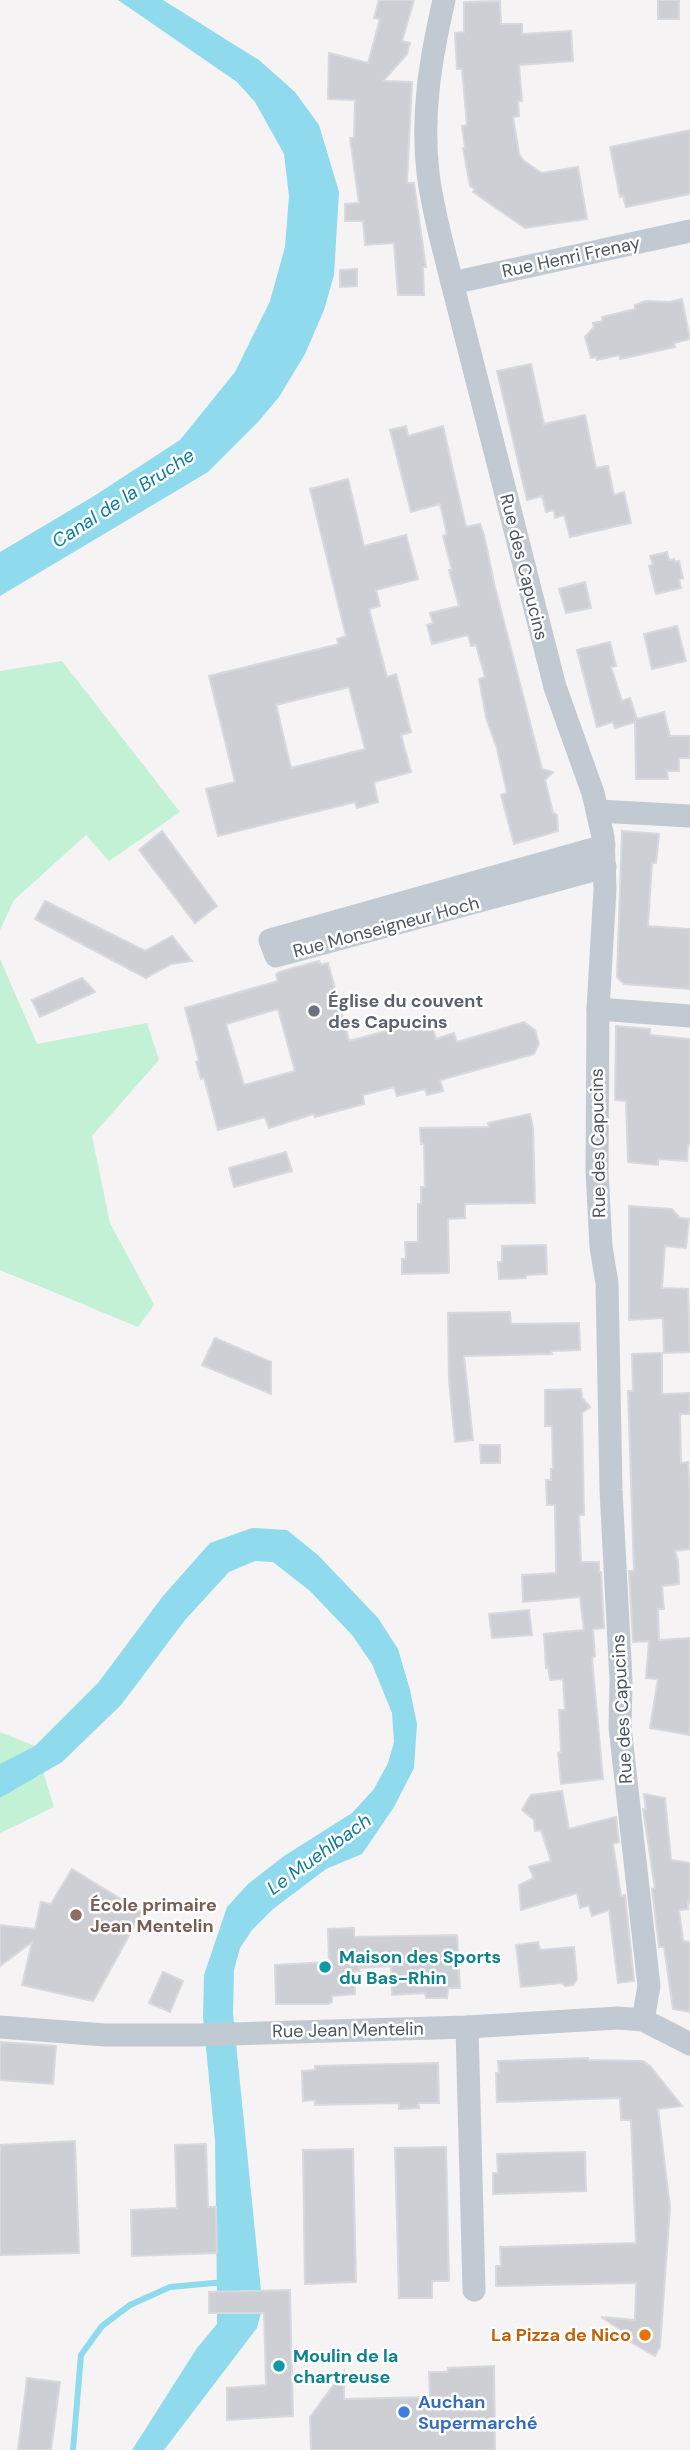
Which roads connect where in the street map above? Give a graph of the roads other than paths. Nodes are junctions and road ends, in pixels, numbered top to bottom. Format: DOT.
graph roads {
  1 [pos="444,0"];
  2 [pos="690,231"];
  3 [pos="452,283"];
  4 [pos="598,811"];
  5 [pos="690,816"];
  6 [pos="604,857"];
  7 [pos="597,1009"];
  8 [pos="690,1016"];
  9 [pos="643,2020"];
  10 [pos="0,2027"];
  11 [pos="467,2027"];
  12 [pos="690,2044"];
  13 [pos="474,2290"];
  1 -- 3 [label="street, Rue des Capucins"];
  2 -- 3 [label="street, Rue Henri Frenay"];
  3 -- 4 [label="street, Rue des Capucins"];
  4 -- 5 [label="street"];
  4 -- 6 [label="street, Rue des Capucins"];
  6 -- 6 [label="street, Rue Monseigneur Hoch"];
  6 -- 7 [label="street, Rue des Capucins"];
  7 -- 8 [label="street"];
  7 -- 9 [label="street, Rue des Capucins"];
  9 -- 11 [label="street, Rue Jean Mentelin"];
  9 -- 12 [label="street, Rue Jean Mentelin"];
  10 -- 11 [label="street, Rue Jean Mentelin"];
  11 -- 13 [label="street"];
}
